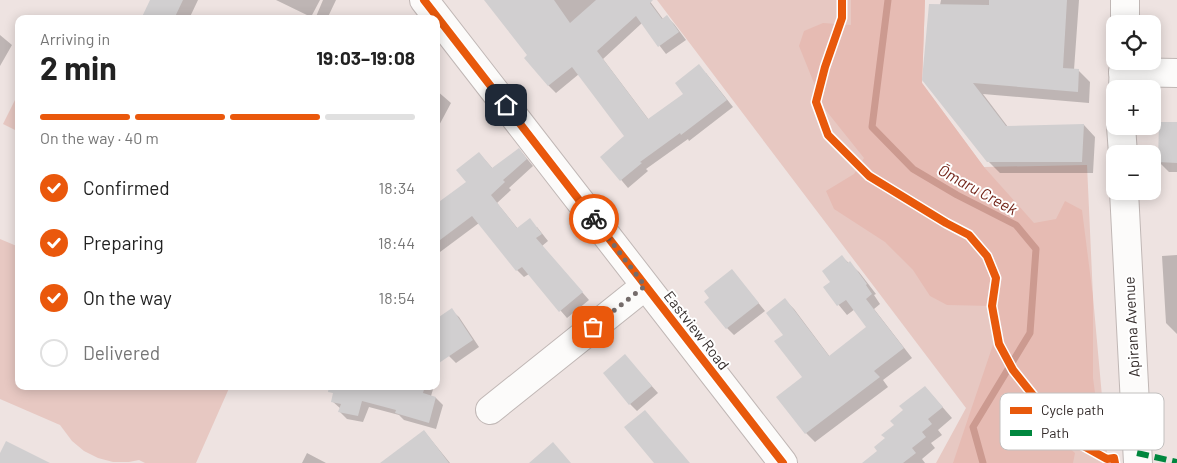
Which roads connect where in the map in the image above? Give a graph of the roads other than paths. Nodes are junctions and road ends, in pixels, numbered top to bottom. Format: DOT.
graph roads {
  1 [pos="424,0"];
  2 [pos="1125,0"];
  3 [pos="436,15"];
  4 [pos="1125,15"];
  5 [pos="440,21"];
  6 [pos="1177,73"];
  7 [pos="1123,74"];
  8 [pos="1124,200"];
  9 [pos="645,286"];
  10 [pos="1134,393"];
  11 [pos="490,410"];
  12 [pos="1137,450"];
  13 [pos="783,463"];
  14 [pos="1138,463"];
  1 -- 3 [label="street, Eastview Road"];
  2 -- 4 [label="street"];
  5 -- 9 [label="street, Eastview Road"];
  6 -- 7 [label="street"];
  8 -- 10 [label="street, Apirana Avenue"];
  9 -- 11 [label="street"];
  9 -- 13 [label="street, Eastview Road"];
  12 -- 14 [label="street, Apirana Avenue"];
}
